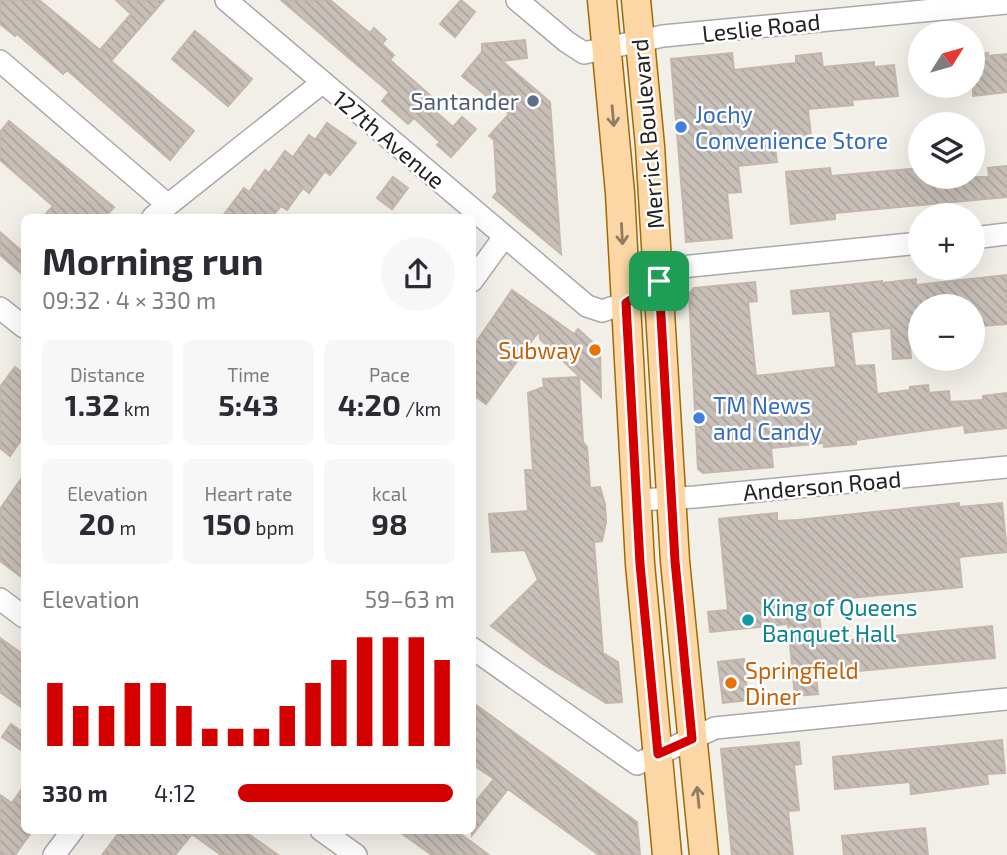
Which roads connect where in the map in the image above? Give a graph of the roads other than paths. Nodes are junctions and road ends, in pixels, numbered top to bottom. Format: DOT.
graph roads {
  1 [pos="226,0"];
  2 [pos="517,0"];
  3 [pos="602,0"];
  4 [pos="636,0"];
  5 [pos="1007,3"];
  6 [pos="847,9"];
  7 [pos="640,41"];
  8 [pos="607,48"];
  9 [pos="0,61"];
  10 [pos="323,82"];
  11 [pos="161,211"];
  12 [pos="1007,234"];
  13 [pos="504,237"];
  14 [pos="985,237"];
  15 [pos="908,244"];
  16 [pos="476,276"];
  17 [pos="659,281"];
  18 [pos="626,303"];
  19 [pos="0,308"];
  20 [pos="21,323"];
  21 [pos="1007,467"];
  22 [pos="671,498"];
  23 [pos="637,500"];
  24 [pos="0,600"];
  25 [pos="21,615"];
  26 [pos="476,651"];
  27 [pos="1007,699"];
  28 [pos="692,739"];
  29 [pos="658,754"];
  30 [pos="70,834"];
  31 [pos="326,834"];
  32 [pos="349,853"];
  33 [pos="54,855"];
  34 [pos="667,855"];
  35 [pos="704,855"];
  1 -- 10 [label="street, 127th Avenue"];
  2 -- 8 [label="street, Leslie Road"];
  3 -- 8 [label="main road, Merrick Boulevard"];
  4 -- 7 [label="main road, Merrick Boulevard"];
  5 -- 6 [label="street, Leslie Road"];
  6 -- 7 [label="street, Leslie Road"];
  7 -- 8 [label="street, Leslie Road"];
  7 -- 17 [label="main road, Merrick Boulevard"];
  8 -- 18 [label="main road, Merrick Boulevard, one-way"];
  9 -- 11 [label="street"];
  10 -- 11 [label="street"];
  10 -- 13 [label="street, 127th Avenue"];
  12 -- 14 [label="street"];
  13 -- 16 [label="street"];
  13 -- 18 [label="street, 127th Avenue"];
  15 -- 17 [label="street, 127th Avenue"];
  17 -- 18 [label="street, 127th Avenue"];
  17 -- 22 [label="main road, Merrick Boulevard"];
  18 -- 23 [label="main road, Merrick Boulevard"];
  19 -- 20 [label="street"];
  21 -- 22 [label="street, Anderson Road"];
  22 -- 23 [label="street, Anderson Road"];
  22 -- 28 [label="main road, Merrick Boulevard"];
  23 -- 29 [label="main road, Merrick Boulevard"];
  24 -- 25 [label="street"];
  26 -- 29 [label="street"];
  27 -- 28 [label="street"];
  28 -- 29 [label="street"];
  35 -- 28 [label="main road, Merrick Boulevard, one-way"];
  29 -- 34 [label="main road, Merrick Boulevard"];
  30 -- 33 [label="street"];
  31 -- 32 [label="street"];
}
